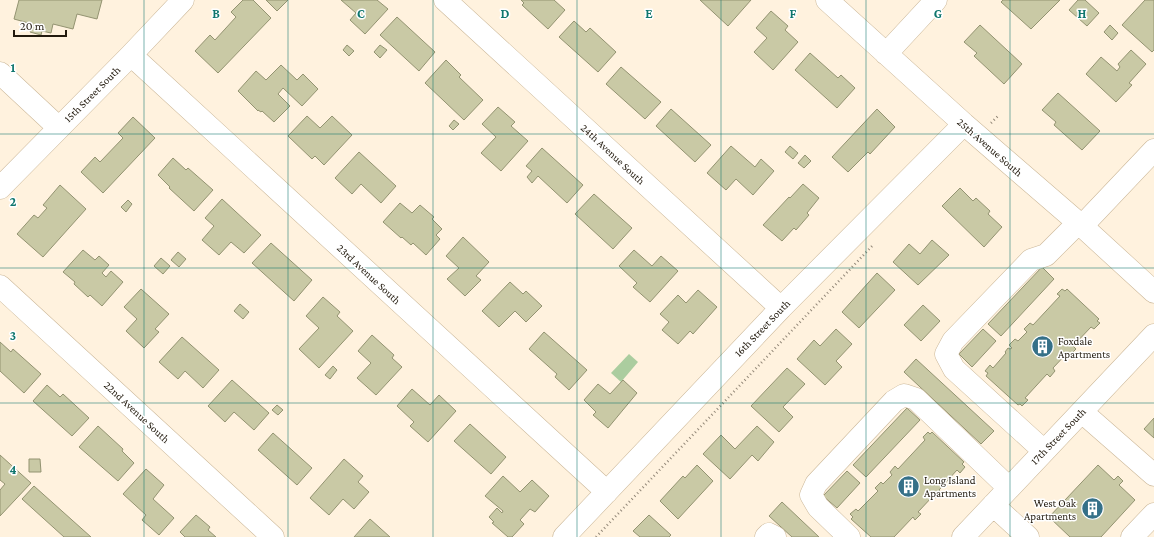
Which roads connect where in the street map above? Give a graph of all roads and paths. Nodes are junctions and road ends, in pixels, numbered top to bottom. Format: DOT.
graph roads {
  1 [pos="183,0"];
  2 [pos="445,0"];
  3 [pos="827,0"];
  4 [pos="936,0"];
  5 [pos="886,54"];
  6 [pos="131,55"];
  7 [pos="0,73"];
  8 [pos="998,116"];
  9 [pos="59,128"];
  10 [pos="971,130"];
  11 [pos="1154,150"];
  12 [pos="0,188"];
  13 [pos="1080,225"];
  14 [pos="874,244"];
  15 [pos="0,286"];
  16 [pos="1154,292"];
  17 [pos="781,308"];
  18 [pos="1154,335"];
  19 [pos="1082,412"];
  20 [pos="1044,451"];
  21 [pos="1154,475"];
  22 [pos="1009,488"];
  23 [pos="607,492"];
  24 [pos="993,505"];
  25 [pos="1154,514"];
  26 [pos="274,537"];
  27 [pos="564,537"];
  28 [pos="596,537"];
  29 [pos="766,537"];
  30 [pos="775,537"];
  31 [pos="849,537"];
  32 [pos="963,537"];
  33 [pos="1028,537"];
  34 [pos="1132,537"];
  1 -- 6 [label="street, 15th Street South"];
  2 -- 17 [label="street, 24th Avenue South"];
  3 -- 5 [label="street, 25th Avenue South"];
  4 -- 5 [label="street"];
  5 -- 10 [label="street, 25th Avenue South"];
  6 -- 9 [label="street, 15th Street South"];
  6 -- 23 [label="street, 23rd Avenue South"];
  7 -- 9 [label="street"];
  8 -- 10 [label="path"];
  9 -- 12 [label="street, 15th Street South"];
  10 -- 13 [label="street, 25th Avenue South"];
  10 -- 17 [label="street, 16th Street South"];
  11 -- 13 [label="street"];
  13 -- 16 [label="street, 25th Avenue South"];
  13 -- 20 [label="street"];
  14 -- 28 [label="path"];
  15 -- 26 [label="street, 22nd Avenue South"];
  17 -- 23 [label="street, 16th Street South"];
  18 -- 19 [label="street, 17th Street South"];
  19 -- 20 [label="street, 17th Street South"];
  19 -- 21 [label="street"];
  20 -- 22 [label="street, 17th Street South"];
  22 -- 24 [label="street, 17th Street South"];
  22 -- 31 [label="street"];
  23 -- 27 [label="street, 16th Street South"];
  24 -- 32 [label="street, 17th Street South"];
  24 -- 33 [label="street"];
  25 -- 34 [label="street"];
  29 -- 30 [label="street"];
}
